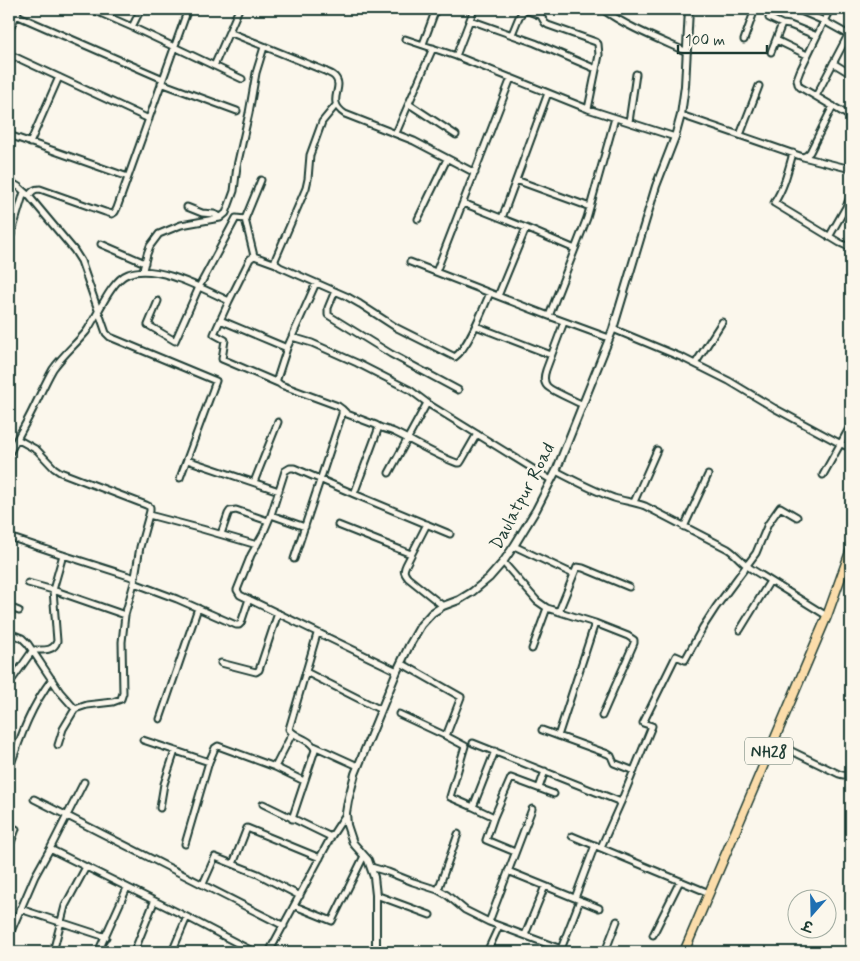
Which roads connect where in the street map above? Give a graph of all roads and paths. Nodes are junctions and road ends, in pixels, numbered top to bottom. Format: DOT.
graph roads {
  1 [pos="19,9"];
  2 [pos="92,9"];
  3 [pos="141,9"];
  4 [pos="188,9"];
  5 [pos="239,9"];
  6 [pos="436,9"];
  7 [pos="474,9"];
  8 [pos="523,9"];
  9 [pos="602,9"];
  10 [pos="616,9"];
  11 [pos="689,9"];
  12 [pos="755,9"];
  13 [pos="796,9"];
  14 [pos="830,9"];
  15 [pos="16,15"];
  16 [pos="612,16"];
  17 [pos="770,18"];
  18 [pos="470,20"];
  19 [pos="824,21"];
  20 [pos="782,24"];
  21 [pos="132,27"];
  22 [pos="9,31"];
  23 [pos="229,32"];
  24 [pos="512,34"];
  25 [pos="817,36"];
  26 [pos="850,36"];
  27 [pos="405,39"];
  28 [pos="744,40"];
  29 [pos="776,40"];
  30 [pos="423,44"];
  31 [pos="174,47"];
  32 [pos="264,47"];
  33 [pos="433,48"];
  34 [pos="687,52"];
  35 [pos="771,52"];
  36 [pos="9,54"];
  37 [pos="456,56"];
  38 [pos="807,56"];
  39 [pos="833,63"];
  40 [pos="214,66"];
  41 [pos="596,69"];
  42 [pos="636,74"];
  43 [pos="851,74"];
  44 [pos="59,77"];
  45 [pos="511,78"];
  46 [pos="242,79"];
  47 [pos="162,81"];
  48 [pos="759,86"];
  49 [pos="548,93"];
  50 [pos="816,96"];
  51 [pos="409,104"];
  52 [pos="336,105"];
  53 [pos="833,106"];
  54 [pos="588,109"];
  55 [pos="237,111"];
  56 [pos="681,115"];
  57 [pos="851,117"];
  58 [pos="615,118"];
  59 [pos="148,119"];
  60 [pos="629,122"];
  61 [pos="396,134"];
  62 [pos="9,135"];
  63 [pos="456,135"];
  64 [pos="740,135"];
  65 [pos="674,137"];
  66 [pos="30,143"];
  67 [pos="793,153"];
  68 [pos="803,157"];
  69 [pos="447,159"];
  70 [pos="851,169"];
  71 [pos="475,173"];
  72 [pos="128,177"];
  73 [pos="262,180"];
  74 [pos="516,180"];
  75 [pos="9,181"];
  76 [pos="24,192"];
  77 [pos="851,194"];
  78 [pos="29,196"];
  79 [pos="463,203"];
  80 [pos="187,207"];
  81 [pos="590,207"];
  82 [pos="222,217"];
  83 [pos="502,218"];
  84 [pos="245,219"];
  85 [pos="418,219"];
  86 [pos="526,228"];
  87 [pos="830,237"];
  88 [pos="9,242"];
  89 [pos="101,244"];
  90 [pos="851,248"];
  91 [pos="575,249"];
  92 [pos="254,256"];
  93 [pos="410,262"];
  94 [pos="145,263"];
  95 [pos="276,264"];
  96 [pos="143,270"];
  97 [pos="436,272"];
  98 [pos="316,283"];
  99 [pos="199,287"];
  100 [pos="335,291"];
  101 [pos="490,292"];
  102 [pos="498,296"];
  103 [pos="229,301"];
  104 [pos="158,302"];
  105 [pos="98,310"];
  106 [pos="549,316"];
  107 [pos="220,320"];
  108 [pos="564,322"];
  109 [pos="722,322"];
  110 [pos="476,326"];
  111 [pos="613,329"];
  112 [pos="292,337"];
  113 [pos="609,338"];
  114 [pos="287,348"];
  115 [pos="551,355"];
  116 [pos="695,364"];
  117 [pos="278,383"];
  118 [pos="458,390"];
  119 [pos="427,403"];
  120 [pos="583,405"];
  121 [pos="342,409"];
  122 [pos="278,422"];
  123 [pos="851,425"];
  124 [pos="379,427"];
  125 [pos="477,434"];
  126 [pos="17,439"];
  127 [pos="407,439"];
  128 [pos="841,444"];
  129 [pos="851,448"];
  130 [pos="657,450"];
  131 [pos="9,454"];
  132 [pos="187,460"];
  133 [pos="556,472"];
  134 [pos="389,473"];
  135 [pos="708,475"];
  136 [pos="823,475"];
  137 [pos="180,478"];
  138 [pos="320,480"];
  139 [pos="552,480"];
  140 [pos="254,482"];
  141 [pos="279,491"];
  142 [pos="354,494"];
  143 [pos="9,500"];
  144 [pos="634,502"];
  145 [pos="9,512"];
  146 [pos="149,515"];
  147 [pos="798,517"];
  148 [pos="270,518"];
  149 [pos="427,524"];
  150 [pos="338,525"];
  151 [pos="305,527"];
  152 [pos="684,527"];
  153 [pos="221,534"];
  154 [pos="450,534"];
  155 [pos="9,537"];
  156 [pos="257,545"];
  157 [pos="514,546"];
  158 [pos="851,553"];
  159 [pos="411,554"];
  160 [pos="63,556"];
  161 [pos="294,559"];
  162 [pos="503,562"];
  163 [pos="747,566"];
  164 [pos="573,574"];
  165 [pos="134,580"];
  166 [pos="770,581"];
  167 [pos="28,583"];
  168 [pos="629,587"];
  169 [pos="53,590"];
  170 [pos="249,599"];
  171 [pos="443,606"];
  172 [pos="9,607"];
  173 [pos="198,608"];
  174 [pos="547,608"];
  175 [pos="19,611"];
  176 [pos="559,612"];
  177 [pos="278,613"];
  178 [pos="125,615"];
  179 [pos="827,616"];
  180 [pos="595,623"];
  181 [pos="740,630"];
  182 [pos="9,634"];
  183 [pos="317,634"];
  184 [pos="532,649"];
  185 [pos="32,650"];
  186 [pos="221,663"];
  187 [pos="401,663"];
  188 [pos="397,671"];
  189 [pos="306,672"];
  190 [pos="52,679"];
  191 [pos="9,684"];
  192 [pos="75,709"];
  193 [pos="381,710"];
  194 [pos="398,714"];
  195 [pos="602,716"];
  196 [pos="160,719"];
  197 [pos="542,730"];
  198 [pos="292,734"];
  199 [pos="446,736"];
  200 [pos="558,736"];
  201 [pos="143,740"];
  202 [pos="773,742"];
  203 [pos="473,743"];
  204 [pos="58,744"];
  205 [pos="314,746"];
  206 [pos="175,751"];
  207 [pos="495,751"];
  208 [pos="209,762"];
  209 [pos="358,766"];
  210 [pos="275,767"];
  211 [pos="9,770"];
  212 [pos="851,770"];
  213 [pos="545,771"];
  214 [pos="634,771"];
  215 [pos="304,781"];
  216 [pos="84,782"];
  217 [pos="539,788"];
  218 [pos="554,794"];
  219 [pos="34,798"];
  220 [pos="621,802"];
  221 [pos="263,804"];
  222 [pos="473,807"];
  223 [pos="160,808"];
  224 [pos="532,810"];
  225 [pos="346,813"];
  226 [pos="66,816"];
  227 [pos="494,817"];
  228 [pos="292,819"];
  229 [pos="16,829"];
  230 [pos="458,834"];
  231 [pos="572,836"];
  232 [pos="331,837"];
  233 [pos="185,844"];
  234 [pos="598,846"];
  235 [pos="9,848"];
  236 [pos="50,849"];
  237 [pos="515,852"];
  238 [pos="364,856"];
  239 [pos="320,858"];
  240 [pos="234,864"];
  241 [pos="86,867"];
  242 [pos="371,867"];
  243 [pos="508,871"];
  244 [pos="680,881"];
  245 [pos="203,884"];
  246 [pos="545,886"];
  247 [pos="127,888"];
  248 [pos="438,890"];
  249 [pos="709,893"];
  250 [pos="376,895"];
  251 [pos="300,896"];
  252 [pos="577,899"];
  253 [pos="154,902"];
  254 [pos="295,906"];
  255 [pos="599,908"];
  256 [pos="20,909"];
  257 [pos="430,914"];
  258 [pos="186,917"];
  259 [pos="61,922"];
  260 [pos="489,922"];
  261 [pos="617,922"];
  262 [pos="284,926"];
  263 [pos="499,926"];
  264 [pos="525,935"];
  265 [pos="653,935"];
  266 [pos="9,936"];
  267 [pos="106,937"];
  268 [pos="561,949"];
  269 [pos="53,952"];
  270 [pos="98,952"];
  271 [pos="134,952"];
  272 [pos="172,952"];
  273 [pos="254,952"];
  274 [pos="269,952"];
  275 [pos="376,952"];
  276 [pos="486,952"];
  277 [pos="569,952"];
  278 [pos="605,952"];
  279 [pos="684,952"];
  1 -- 15 [label="street"];
  2 -- 21 [label="street"];
  3 -- 21 [label="street"];
  4 -- 31 [label="street"];
  5 -- 23 [label="street"];
  6 -- 30 [label="street"];
  7 -- 18 [label="street"];
  8 -- 24 [label="street"];
  8 -- 41 [label="street"];
  9 -- 16 [label="street"];
  10 -- 16 [label="street"];
  11 -- 34 [label="street, Daulatpur Road"];
  12 -- 28 [label="street"];
  13 -- 19 [label="street"];
  14 -- 19 [label="street"];
  15 -- 22 [label="street"];
  15 -- 47 [label="street"];
  16 -- 34 [label="street"];
  17 -- 20 [label="street"];
  18 -- 24 [label="street"];
  18 -- 37 [label="street"];
  19 -- 25 [label="street"];
  19 -- 26 [label="street"];
  20 -- 25 [label="street"];
  20 -- 29 [label="street"];
  21 -- 31 [label="street"];
  23 -- 32 [label="street"];
  23 -- 40 [label="street"];
  24 -- 41 [label="street"];
  25 -- 38 [label="street"];
  26 -- 39 [label="street"];
  27 -- 30 [label="street"];
  29 -- 35 [label="street"];
  29 -- 38 [label="street"];
  30 -- 33 [label="street"];
  31 -- 40 [label="street"];
  31 -- 47 [label="street"];
  32 -- 52 [label="street"];
  32 -- 82 [label="street"];
  33 -- 37 [label="street"];
  33 -- 51 [label="street"];
  34 -- 56 [label="street, Daulatpur Road"];
  36 -- 44 [label="street"];
  37 -- 45 [label="street"];
  38 -- 50 [label="street"];
  39 -- 43 [label="street"];
  39 -- 50 [label="street"];
  40 -- 46 [label="street"];
  41 -- 54 [label="street"];
  42 -- 60 [label="street"];
  44 -- 59 [label="street"];
  44 -- 66 [label="street"];
  45 -- 49 [label="street"];
  45 -- 71 [label="street"];
  47 -- 55 [label="street"];
  47 -- 59 [label="street"];
  48 -- 64 [label="street"];
  49 -- 54 [label="street"];
  49 -- 74 [label="street"];
  50 -- 53 [label="street"];
  51 -- 61 [label="street"];
  51 -- 63 [label="street"];
  52 -- 61 [label="street"];
  52 -- 95 [label="street"];
  53 -- 57 [label="street"];
  53 -- 68 [label="street"];
  54 -- 58 [label="street"];
  56 -- 64 [label="street"];
  56 -- 65 [label="street, Daulatpur Road"];
  58 -- 60 [label="street"];
  58 -- 81 [label="street"];
  59 -- 72 [label="street"];
  60 -- 65 [label="street"];
  61 -- 69 [label="street"];
  62 -- 66 [label="street"];
  64 -- 67 [label="street"];
  65 -- 111 [label="street, Daulatpur Road"];
  66 -- 72 [label="street"];
  67 -- 68 [label="street"];
  67 -- 87 [label="street"];
  68 -- 70 [label="street"];
  69 -- 71 [label="street"];
  69 -- 85 [label="street"];
  71 -- 79 [label="street"];
  72 -- 78 [label="street"];
  73 -- 84 [label="street"];
  74 -- 81 [label="street"];
  74 -- 83 [label="street"];
  75 -- 76 [label="street"];
  76 -- 78 [label="street"];
  76 -- 88 [label="street"];
  77 -- 87 [label="street"];
  78 -- 105 [label="street"];
  79 -- 83 [label="street"];
  79 -- 97 [label="street"];
  80 -- 82 [label="street"];
  81 -- 91 [label="street"];
  82 -- 94 [label="street"];
  83 -- 86 [label="street"];
  84 -- 92 [label="street"];
  84 -- 99 [label="street"];
  86 -- 91 [label="street"];
  86 -- 102 [label="street"];
  87 -- 90 [label="street"];
  89 -- 94 [label="street"];
  91 -- 106 [label="street"];
  92 -- 95 [label="street"];
  92 -- 103 [label="street"];
  93 -- 97 [label="street"];
  94 -- 96 [label="street"];
  95 -- 98 [label="street"];
  96 -- 99 [label="street"];
  96 -- 105 [label="street"];
  97 -- 101 [label="street"];
  98 -- 100 [label="street"];
  98 -- 112 [label="street"];
  99 -- 103 [label="street"];
  99 -- 104 [label="street"];
  100 -- 110 [label="street"];
  100 -- 118 [label="street"];
  101 -- 102 [label="street"];
  101 -- 110 [label="street"];
  102 -- 106 [label="street"];
  103 -- 107 [label="street"];
  105 -- 126 [label="street"];
  105 -- 132 [label="street"];
  106 -- 108 [label="street"];
  107 -- 114 [label="street"];
  107 -- 117 [label="street"];
  108 -- 113 [label="street"];
  108 -- 115 [label="street"];
  109 -- 116 [label="street"];
  110 -- 115 [label="street"];
  111 -- 113 [label="street, Daulatpur Road"];
  111 -- 116 [label="street"];
  112 -- 114 [label="street"];
  112 -- 119 [label="street"];
  113 -- 120 [label="street, Daulatpur Road"];
  114 -- 117 [label="street"];
  115 -- 120 [label="street"];
  116 -- 128 [label="street"];
  117 -- 121 [label="street"];
  119 -- 125 [label="street"];
  119 -- 127 [label="street"];
  120 -- 133 [label="street, Daulatpur Road"];
  121 -- 124 [label="street"];
  121 -- 138 [label="street"];
  122 -- 140 [label="street"];
  123 -- 128 [label="street"];
  124 -- 127 [label="street"];
  124 -- 142 [label="street"];
  125 -- 127 [label="street"];
  125 -- 139 [label="street"];
  126 -- 131 [label="street"];
  126 -- 146 [label="street"];
  127 -- 134 [label="street"];
  128 -- 129 [label="street"];
  128 -- 136 [label="street"];
  130 -- 144 [label="street"];
  132 -- 137 [label="street"];
  132 -- 140 [label="street"];
  133 -- 139 [label="street, Daulatpur Road"];
  133 -- 144 [label="street"];
  135 -- 152 [label="street"];
  138 -- 141 [label="street"];
  138 -- 142 [label="street"];
  138 -- 151 [label="street"];
  139 -- 157 [label="street, Daulatpur Road"];
  140 -- 141 [label="street"];
  141 -- 148 [label="street"];
  142 -- 149 [label="street"];
  143 -- 145 [label="street"];
  144 -- 152 [label="street"];
  146 -- 153 [label="street"];
  146 -- 165 [label="street"];
  147 -- 163 [label="street"];
  148 -- 151 [label="street"];
  148 -- 153 [label="street"];
  148 -- 156 [label="street"];
  149 -- 154 [label="street"];
  149 -- 159 [label="street"];
  150 -- 159 [label="street"];
  151 -- 161 [label="street"];
  152 -- 163 [label="street"];
  153 -- 156 [label="street"];
  155 -- 160 [label="street"];
  156 -- 170 [label="street"];
  157 -- 162 [label="street, Daulatpur Road"];
  157 -- 164 [label="street"];
  158 -- 179 [label="highway, NH28"];
  159 -- 171 [label="street"];
  160 -- 165 [label="street"];
  160 -- 169 [label="street"];
  162 -- 171 [label="street, Daulatpur Road"];
  162 -- 174 [label="street"];
  163 -- 166 [label="street"];
  163 -- 214 [label="street"];
  164 -- 168 [label="street"];
  164 -- 176 [label="street"];
  165 -- 173 [label="street"];
  165 -- 178 [label="street"];
  166 -- 179 [label="street"];
  166 -- 181 [label="street"];
  167 -- 169 [label="street"];
  169 -- 178 [label="street"];
  169 -- 185 [label="street"];
  170 -- 173 [label="street"];
  170 -- 177 [label="street"];
  171 -- 187 [label="street, Daulatpur Road"];
  172 -- 175 [label="street"];
  173 -- 196 [label="street"];
  174 -- 176 [label="street"];
  174 -- 184 [label="street"];
  176 -- 180 [label="street"];
  177 -- 183 [label="street"];
  177 -- 186 [label="street"];
  178 -- 192 [label="street"];
  179 -- 202 [label="highway, NH28"];
  180 -- 195 [label="street"];
  180 -- 200 [label="street"];
  182 -- 185 [label="street"];
  183 -- 188 [label="street"];
  183 -- 189 [label="street"];
  185 -- 190 [label="street"];
  185 -- 191 [label="street"];
  187 -- 188 [label="street, Daulatpur Road"];
  187 -- 199 [label="street"];
  188 -- 193 [label="street, Daulatpur Road"];
  189 -- 193 [label="street"];
  189 -- 198 [label="street"];
  190 -- 192 [label="street"];
  190 -- 211 [label="street"];
  192 -- 204 [label="street"];
  193 -- 209 [label="street, Daulatpur Road"];
  194 -- 199 [label="street"];
  197 -- 200 [label="street"];
  198 -- 205 [label="street"];
  198 -- 210 [label="street"];
  199 -- 222 [label="street"];
  200 -- 214 [label="street"];
  201 -- 206 [label="street"];
  202 -- 212 [label="street"];
  202 -- 249 [label="highway, NH28"];
  203 -- 207 [label="street"];
  205 -- 209 [label="street"];
  205 -- 215 [label="street"];
  206 -- 208 [label="street"];
  206 -- 223 [label="street"];
  207 -- 213 [label="street"];
  207 -- 222 [label="street"];
  208 -- 210 [label="street"];
  208 -- 233 [label="street"];
  209 -- 225 [label="street, Daulatpur Road"];
  210 -- 215 [label="street"];
  213 -- 217 [label="street"];
  213 -- 220 [label="street"];
  214 -- 220 [label="street"];
  215 -- 228 [label="street"];
  216 -- 226 [label="street"];
  217 -- 218 [label="street"];
  217 -- 227 [label="street"];
  219 -- 226 [label="street"];
  220 -- 234 [label="street"];
  221 -- 228 [label="street"];
  222 -- 227 [label="street"];
  224 -- 237 [label="street"];
  225 -- 232 [label="street"];
  225 -- 238 [label="street, Daulatpur Road"];
  226 -- 236 [label="street"];
  226 -- 245 [label="street"];
  227 -- 237 [label="street"];
  228 -- 232 [label="street"];
  229 -- 235 [label="street"];
  230 -- 248 [label="street"];
  231 -- 234 [label="street"];
  232 -- 239 [label="street"];
  234 -- 244 [label="street"];
  234 -- 252 [label="street"];
  236 -- 241 [label="street"];
  236 -- 256 [label="street"];
  237 -- 243 [label="street"];
  238 -- 242 [label="street, Daulatpur Road"];
  238 -- 254 [label="street"];
  239 -- 240 [label="street"];
  239 -- 251 [label="street"];
  240 -- 245 [label="street"];
  240 -- 251 [label="street"];
  241 -- 247 [label="street"];
  241 -- 259 [label="street"];
  242 -- 248 [label="street"];
  242 -- 250 [label="street, Daulatpur Road"];
  243 -- 246 [label="street"];
  243 -- 260 [label="street"];
  244 -- 249 [label="street"];
  244 -- 265 [label="street"];
  245 -- 262 [label="street"];
  246 -- 252 [label="street"];
  246 -- 264 [label="street"];
  247 -- 253 [label="street"];
  247 -- 267 [label="street"];
  248 -- 260 [label="street"];
  249 -- 279 [label="highway, NH28"];
  250 -- 257 [label="street"];
  250 -- 275 [label="street, Daulatpur Road"];
  251 -- 254 [label="street"];
  252 -- 255 [label="street"];
  252 -- 268 [label="street"];
  253 -- 258 [label="street"];
  253 -- 271 [label="street"];
  254 -- 262 [label="street"];
  256 -- 259 [label="street"];
  256 -- 266 [label="street"];
  258 -- 272 [label="street"];
  258 -- 273 [label="street"];
  259 -- 267 [label="street"];
  259 -- 269 [label="street"];
  260 -- 263 [label="street"];
  261 -- 278 [label="street"];
  262 -- 274 [label="street"];
  263 -- 264 [label="street"];
  263 -- 276 [label="street"];
  264 -- 268 [label="street"];
  267 -- 270 [label="street"];
  268 -- 277 [label="street"];
}
